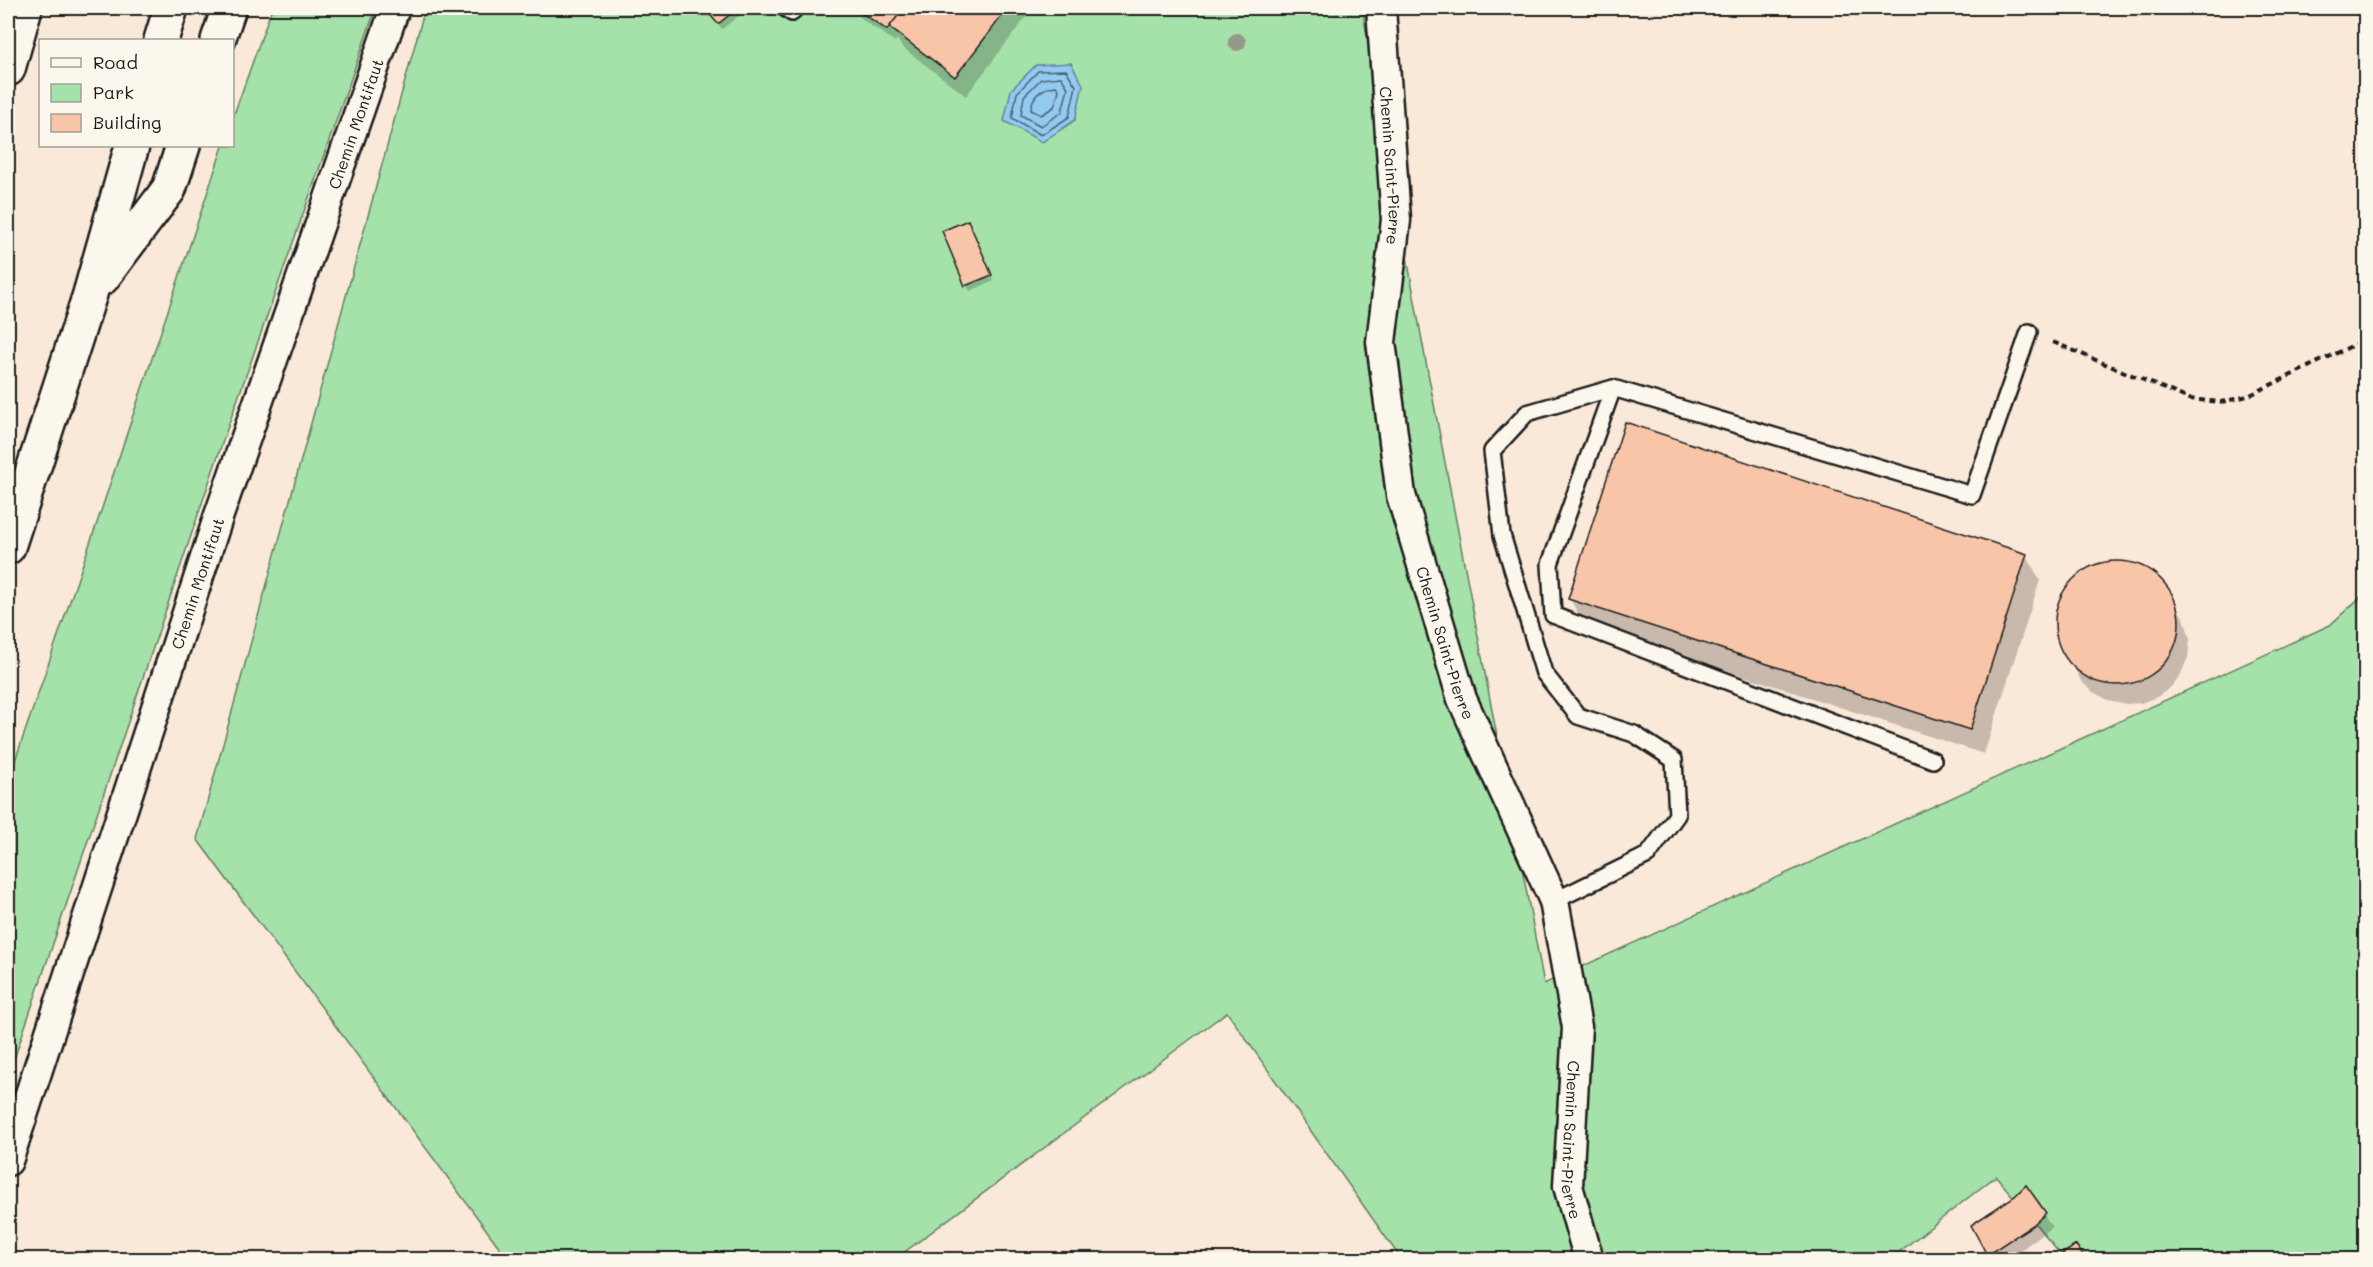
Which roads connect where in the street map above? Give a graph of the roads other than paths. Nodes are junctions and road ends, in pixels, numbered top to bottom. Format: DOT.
graph roads {
  1 [pos="25,8"];
  2 [pos="171,8"];
  3 [pos="229,8"];
  4 [pos="394,8"];
  5 [pos="1382,8"];
  6 [pos="161,39"];
  7 [pos="218,39"];
  8 [pos="8,69"];
  9 [pos="132,147"];
  10 [pos="183,147"];
  11 [pos="90,294"];
  12 [pos="2029,332"];
  13 [pos="1613,388"];
  14 [pos="8,547"];
  15 [pos="1933,760"];
  16 [pos="1554,901"];
  17 [pos="8,1161"];
  18 [pos="1589,1260"];
  1 -- 8 [label="highway"];
  2 -- 6 [label="highway"];
  3 -- 7 [label="highway"];
  4 -- 17 [label="street, Chemin Montifaut"];
  5 -- 16 [label="street, Chemin Saint-Pierre"];
  9 -- 11 [label="highway"];
  10 -- 11 [label="highway"];
  11 -- 14 [label="highway"];
  12 -- 13 [label="lane"];
  13 -- 15 [label="lane"];
  13 -- 16 [label="lane"];
  16 -- 18 [label="street, Chemin Saint-Pierre"];
}
